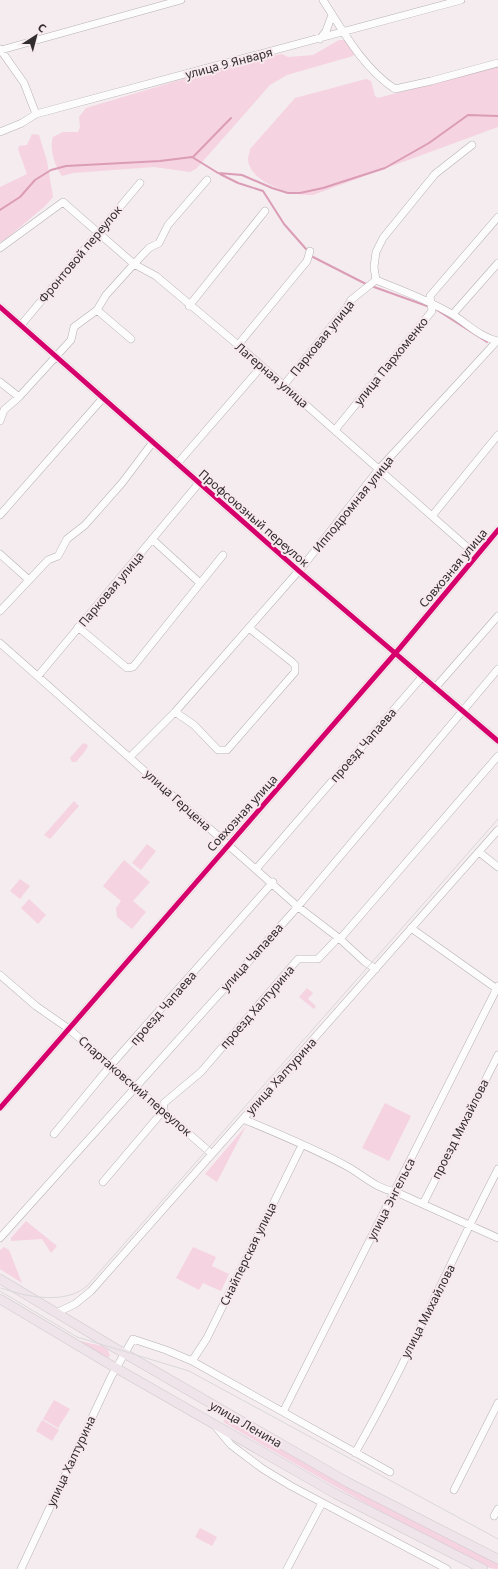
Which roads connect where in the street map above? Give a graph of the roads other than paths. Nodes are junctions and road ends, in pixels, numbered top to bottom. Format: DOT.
graph roads {
  1 [pos="181,0"];
  2 [pos="323,0"];
  3 [pos="461,0"];
  4 [pos="332,15"];
  5 [pos="343,33"];
  6 [pos="320,39"];
  7 [pos="0,50"];
  8 [pos="498,63"];
  9 [pos="36,114"];
  10 [pos="0,132"];
  11 [pos="472,145"];
  12 [pos="207,180"];
  13 [pos="140,183"];
  14 [pos="265,211"];
  15 [pos="498,217"];
  16 [pos="97,233"];
  17 [pos="0,248"];
  18 [pos="310,251"];
  19 [pos="498,263"];
  20 [pos="134,264"];
  21 [pos="376,280"];
  22 [pos="430,301"];
  23 [pos="189,306"];
  24 [pos="0,307"];
  25 [pos="97,310"];
  26 [pos="453,314"];
  27 [pos="21,325"];
  28 [pos="131,339"];
  29 [pos="498,341"];
  30 [pos="238,345"];
  31 [pos="57,357"];
  32 [pos="262,366"];
  33 [pos="0,382"];
  34 [pos="284,385"];
  35 [pos="19,397"];
  36 [pos="103,398"];
  37 [pos="0,421"];
  38 [pos="335,430"];
  39 [pos="498,435"];
  40 [pos="153,442"];
  41 [pos="177,464"];
  42 [pos="379,469"];
  43 [pos="199,483"];
  44 [pos="0,515"];
  45 [pos="432,516"];
  46 [pos="498,530"];
  47 [pos="152,539"];
  48 [pos="0,554"];
  49 [pos="223,555"];
  50 [pos="476,555"];
  51 [pos="299,571"];
  52 [pos="29,580"];
  53 [pos="200,583"];
  54 [pos="0,611"];
  55 [pos="498,616"];
  56 [pos="78,627"];
  57 [pos="249,628"];
  58 [pos="0,643"];
  59 [pos="394,654"];
  60 [pos="498,669"];
  61 [pos="38,676"];
  62 [pos="422,677"];
  63 [pos="435,688"];
  64 [pos="462,711"];
  65 [pos="175,712"];
  66 [pos="498,741"];
  67 [pos="498,756"];
  68 [pos="130,757"];
  69 [pos="498,830"];
  70 [pos="228,844"];
  71 [pos="479,852"];
  72 [pos="498,867"];
  73 [pos="257,868"];
  74 [pos="273,882"];
  75 [pos="298,906"];
  76 [pos="411,928"];
  77 [pos="340,939"];
  78 [pos="376,969"];
  79 [pos="0,975"];
  80 [pos="497,988"];
  81 [pos="69,1029"];
  82 [pos="498,1055"];
  83 [pos="111,1065"];
  84 [pos="136,1086"];
  85 [pos="0,1108"];
  86 [pos="163,1111"];
  87 [pos="243,1119"];
  88 [pos="54,1134"];
  89 [pos="302,1145"];
  90 [pos="212,1154"];
  91 [pos="498,1169"];
  92 [pos="103,1182"];
  93 [pos="396,1192"];
  94 [pos="423,1204"];
  95 [pos="470,1224"];
  96 [pos="0,1238"];
  97 [pos="498,1238"];
  98 [pos="0,1279"];
  99 [pos="0,1299"];
  100 [pos="56,1313"];
  101 [pos="125,1354"];
  102 [pos="192,1361"];
  103 [pos="117,1369"];
  104 [pos="498,1403"];
  105 [pos="222,1410"];
  106 [pos="283,1412"];
  107 [pos="214,1424"];
  108 [pos="355,1453"];
  109 [pos="390,1472"];
  110 [pos="454,1490"];
  111 [pos="322,1503"];
  112 [pos="498,1509"];
  113 [pos="494,1516"];
  114 [pos="498,1559"];
  115 [pos="21,1569"];
  116 [pos="287,1569"];
  117 [pos="446,1569"];
  118 [pos="482,1569"];
  1 -- 7 [label="street"];
  2 -- 4 [label="street"];
  3 -- 5 [label="street, улица 9 Января"];
  4 -- 5 [label="street"];
  4 -- 6 [label="street"];
  5 -- 6 [label="street, улица 9 Января"];
  5 -- 8 [label="street"];
  6 -- 9 [label="street, улица 9 Января"];
  7 -- 9 [label="street"];
  9 -- 10 [label="street, улица 9 Января"];
  11 -- 21 [label="street"];
  12 -- 20 [label="street"];
  13 -- 16 [label="street, Фронтовой переулок"];
  14 -- 23 [label="street"];
  15 -- 22 [label="street, улица Пархоменко"];
  16 -- 17 [label="street, Лагерная улица"];
  16 -- 20 [label="street, Лагерная улица"];
  16 -- 27 [label="street, Фронтовой переулок"];
  18 -- 30 [label="street"];
  19 -- 26 [label="street"];
  20 -- 23 [label="street, Лагерная улица"];
  20 -- 25 [label="street"];
  21 -- 22 [label="street"];
  21 -- 34 [label="street, Парковая улица"];
  22 -- 26 [label="street"];
  22 -- 38 [label="street, улица Пархоменко"];
  23 -- 30 [label="street, Лагерная улица"];
  24 -- 27 [label="street, Профсоюзный переулок"];
  25 -- 28 [label="street"];
  25 -- 31 [label="street"];
  26 -- 29 [label="street"];
  27 -- 31 [label="street, Профсоюзный переулок"];
  29 -- 42 [label="street, Ипподромная улица"];
  30 -- 32 [label="street, Лагерная улица"];
  31 -- 35 [label="street"];
  31 -- 36 [label="street, Профсоюзный переулок"];
  32 -- 34 [label="street, Лагерная улица"];
  32 -- 41 [label="street"];
  33 -- 35 [label="street"];
  34 -- 38 [label="street, Лагерная улица"];
  35 -- 37 [label="street"];
  36 -- 40 [label="street, Профсоюзный переулок"];
  36 -- 44 [label="street"];
  38 -- 42 [label="street, Лагерная улица"];
  39 -- 45 [label="street"];
  40 -- 41 [label="street, Профсоюзный переулок"];
  40 -- 52 [label="street"];
  41 -- 43 [label="street, Профсоюзный переулок"];
  42 -- 45 [label="street, Лагерная улица"];
  42 -- 51 [label="street, Ипподромная улица"];
  43 -- 47 [label="street, Парковая улица"];
  43 -- 51 [label="street, Профсоюзный переулок"];
  45 -- 50 [label="street, Лагерная улица"];
  46 -- 50 [label="street, Совхозная улица"];
  47 -- 53 [label="street"];
  47 -- 56 [label="street, Парковая улица"];
  48 -- 52 [label="street"];
  49 -- 53 [label="street"];
  50 -- 59 [label="street, Совхозная улица"];
  51 -- 57 [label="street, Ипподромная улица"];
  51 -- 59 [label="street, Профсоюзный переулок"];
  52 -- 54 [label="street"];
  53 -- 56 [label="street"];
  55 -- 63 [label="street"];
  56 -- 61 [label="street, Парковая улица"];
  57 -- 65 [label="street, Ипподромная улица"];
  57 -- 65 [label="street"];
  58 -- 61 [label="street, улица Герцена"];
  59 -- 62 [label="street, Профсоюзный переулок"];
  59 -- 70 [label="street, Совхозная улица"];
  60 -- 64 [label="street, улица Чапаева"];
  61 -- 68 [label="street, улица Герцена"];
  62 -- 63 [label="street, Профсоюзный переулок"];
  62 -- 73 [label="street, проезд Чапаева"];
  63 -- 64 [label="street, Профсоюзный переулок"];
  64 -- 66 [label="street, Профсоюзный переулок"];
  64 -- 75 [label="street, улица Чапаева"];
  65 -- 68 [label="street, Ипподромная улица"];
  67 -- 77 [label="street, проезд Халтурина"];
  68 -- 70 [label="street, улица Герцена"];
  69 -- 71 [label="street, улица Халтурина"];
  70 -- 73 [label="street, улица Герцена"];
  70 -- 81 [label="street, Совхозная улица"];
  71 -- 72 [label="street"];
  71 -- 76 [label="street, улица Халтурина"];
  73 -- 74 [label="street, улица Герцена"];
  74 -- 75 [label="street, улица Герцена"];
  74 -- 83 [label="street, проезд Чапаева"];
  75 -- 77 [label="street, улица Герцена"];
  75 -- 84 [label="street, улица Чапаева"];
  76 -- 78 [label="street, улица Халтурина"];
  76 -- 80 [label="street"];
  77 -- 78 [label="street, улица Герцена"];
  77 -- 86 [label="street, проезд Халтурина"];
  78 -- 87 [label="street, улица Халтурина"];
  79 -- 81 [label="street, Спартаковский переулок"];
  80 -- 93 [label="street, улица Энгельса"];
  81 -- 83 [label="street, Спартаковский переулок"];
  81 -- 85 [label="street, Совхозная улица"];
  82 -- 94 [label="street, проезд Михайлова"];
  83 -- 84 [label="street, Спартаковский переулок"];
  83 -- 88 [label="street, проезд Чапаева"];
  84 -- 86 [label="street, Спартаковский переулок"];
  84 -- 96 [label="street, улица Чапаева"];
  86 -- 90 [label="street, Спартаковский переулок"];
  86 -- 92 [label="street, проезд Халтурина"];
  87 -- 89 [label="street"];
  87 -- 90 [label="street, улица Халтурина"];
  89 -- 93 [label="street"];
  89 -- 102 [label="street, Снайперская улица"];
  90 -- 100 [label="street, улица Халтурина"];
  91 -- 95 [label="street, улица Михайлова"];
  93 -- 94 [label="street"];
  93 -- 106 [label="street, улица Энгельса"];
  94 -- 95 [label="street"];
  95 -- 97 [label="street"];
  95 -- 108 [label="street, улица Михайлова"];
  98 -- 100 [label="main road, улица Ленина"];
  99 -- 103 [label="main road, улица Ленина"];
  100 -- 101 [label="main road, улица Ленина"];
  101 -- 102 [label="street, улица Халтурина"];
  101 -- 103 [label="street, улица Халтурина"];
  101 -- 105 [label="main road, улица Ленина"];
  102 -- 106 [label="street"];
  103 -- 107 [label="main road, улица Ленина"];
  103 -- 115 [label="street, улица Халтурина"];
  104 -- 110 [label="street"];
  105 -- 107 [label="main road"];
  105 -- 114 [label="main road, улица Ленина"];
  106 -- 108 [label="street"];
  107 -- 111 [label="street"];
  107 -- 118 [label="main road, улица Ленина"];
  108 -- 109 [label="street"];
  111 -- 116 [label="street"];
  111 -- 117 [label="street"];
  112 -- 113 [label="street"];
}
